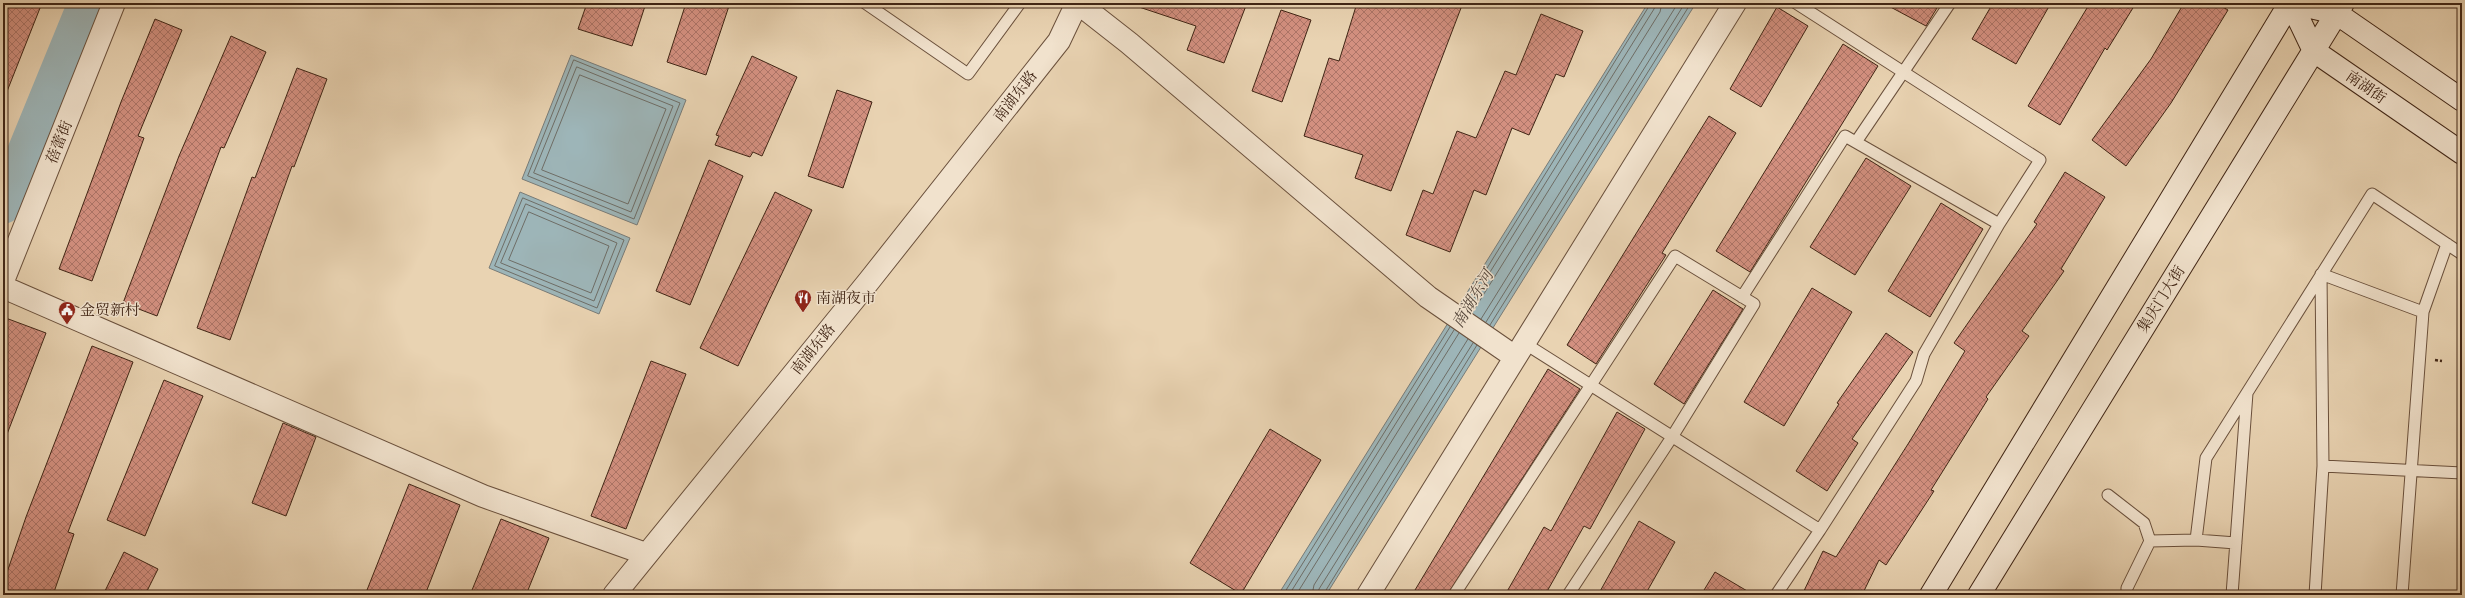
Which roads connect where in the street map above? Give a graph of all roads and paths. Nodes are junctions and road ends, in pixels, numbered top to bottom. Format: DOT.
graph roads {
  1 [pos="114,3"];
  2 [pos="865,3"];
  3 [pos="1020,3"];
  4 [pos="1078,3"];
  5 [pos="1735,3"];
  6 [pos="1796,3"];
  7 [pos="1950,3"];
  8 [pos="2290,3"];
  9 [pos="2294,3"];
  10 [pos="2340,8"];
  11 [pos="2314,51"];
  12 [pos="1902,71"];
  13 [pos="2462,100"];
  14 [pos="1856,142"];
  15 [pos="2462,153"];
  16 [pos="1999,224"];
  17 [pos="2447,244"];
  18 [pos="2462,254"];
  19 [pos="2321,274"];
  20 [pos="3,281"];
  21 [pos="3,287"];
  22 [pos="1742,297"];
  23 [pos="2423,312"];
  24 [pos="1520,350"];
  25 [pos="1591,385"];
  26 [pos="2247,391"];
  27 [pos="1672,436"];
  28 [pos="2322,466"];
  29 [pos="2411,471"];
  30 [pos="2462,473"];
  31 [pos="2108,495"];
  32 [pos="1820,530"];
  33 [pos="2196,540"];
  34 [pos="2150,541"];
  35 [pos="2236,543"];
  36 [pos="646,554"];
  37 [pos="614,595"];
  38 [pos="1368,595"];
  39 [pos="1454,595"];
  40 [pos="1568,595"];
  41 [pos="1776,595"];
  42 [pos="1931,595"];
  43 [pos="1979,595"];
  44 [pos="2127,595"];
  45 [pos="2232,595"];
  46 [pos="2316,595"];
  47 [pos="2402,595"];
  1 -- 20 [label="street, 蓓蕾街"];
  2 -- 3 [label="lane"];
  4 -- 24 [label="street"];
  4 -- 36 [label="street, 南湖东路"];
  5 -- 24 [label="street"];
  6 -- 12 [label="lane"];
  7 -- 12 [label="lane"];
  8 -- 11 [label="street, 南湖街"];
  8 -- 42 [label="street"];
  9 -- 10 [label="street"];
  10 -- 11 [label="street, 集庆门大街"];
  10 -- 13 [label="street"];
  11 -- 15 [label="street, 南湖街"];
  11 -- 43 [label="street, 集庆门大街"];
  12 -- 14 [label="lane"];
  12 -- 16 [label="lane"];
  14 -- 16 [label="lane"];
  14 -- 22 [label="lane"];
  16 -- 32 [label="lane"];
  17 -- 18 [label="lane"];
  17 -- 19 [label="lane"];
  17 -- 23 [label="lane"];
  19 -- 23 [label="lane"];
  19 -- 26 [label="lane"];
  19 -- 28 [label="lane"];
  21 -- 36 [label="street"];
  22 -- 25 [label="lane"];
  22 -- 27 [label="lane"];
  23 -- 29 [label="lane"];
  24 -- 25 [label="lane"];
  24 -- 38 [label="street"];
  25 -- 27 [label="lane"];
  25 -- 39 [label="lane"];
  26 -- 33 [label="lane"];
  26 -- 35 [label="lane"];
  27 -- 32 [label="lane"];
  27 -- 40 [label="lane"];
  28 -- 29 [label="lane"];
  28 -- 46 [label="lane"];
  29 -- 30 [label="lane"];
  29 -- 47 [label="lane"];
  31 -- 34 [label="lane"];
  32 -- 41 [label="lane"];
  33 -- 34 [label="lane"];
  33 -- 35 [label="lane"];
  34 -- 44 [label="lane"];
  35 -- 45 [label="lane"];
  36 -- 37 [label="street, 南湖东路"];
}
